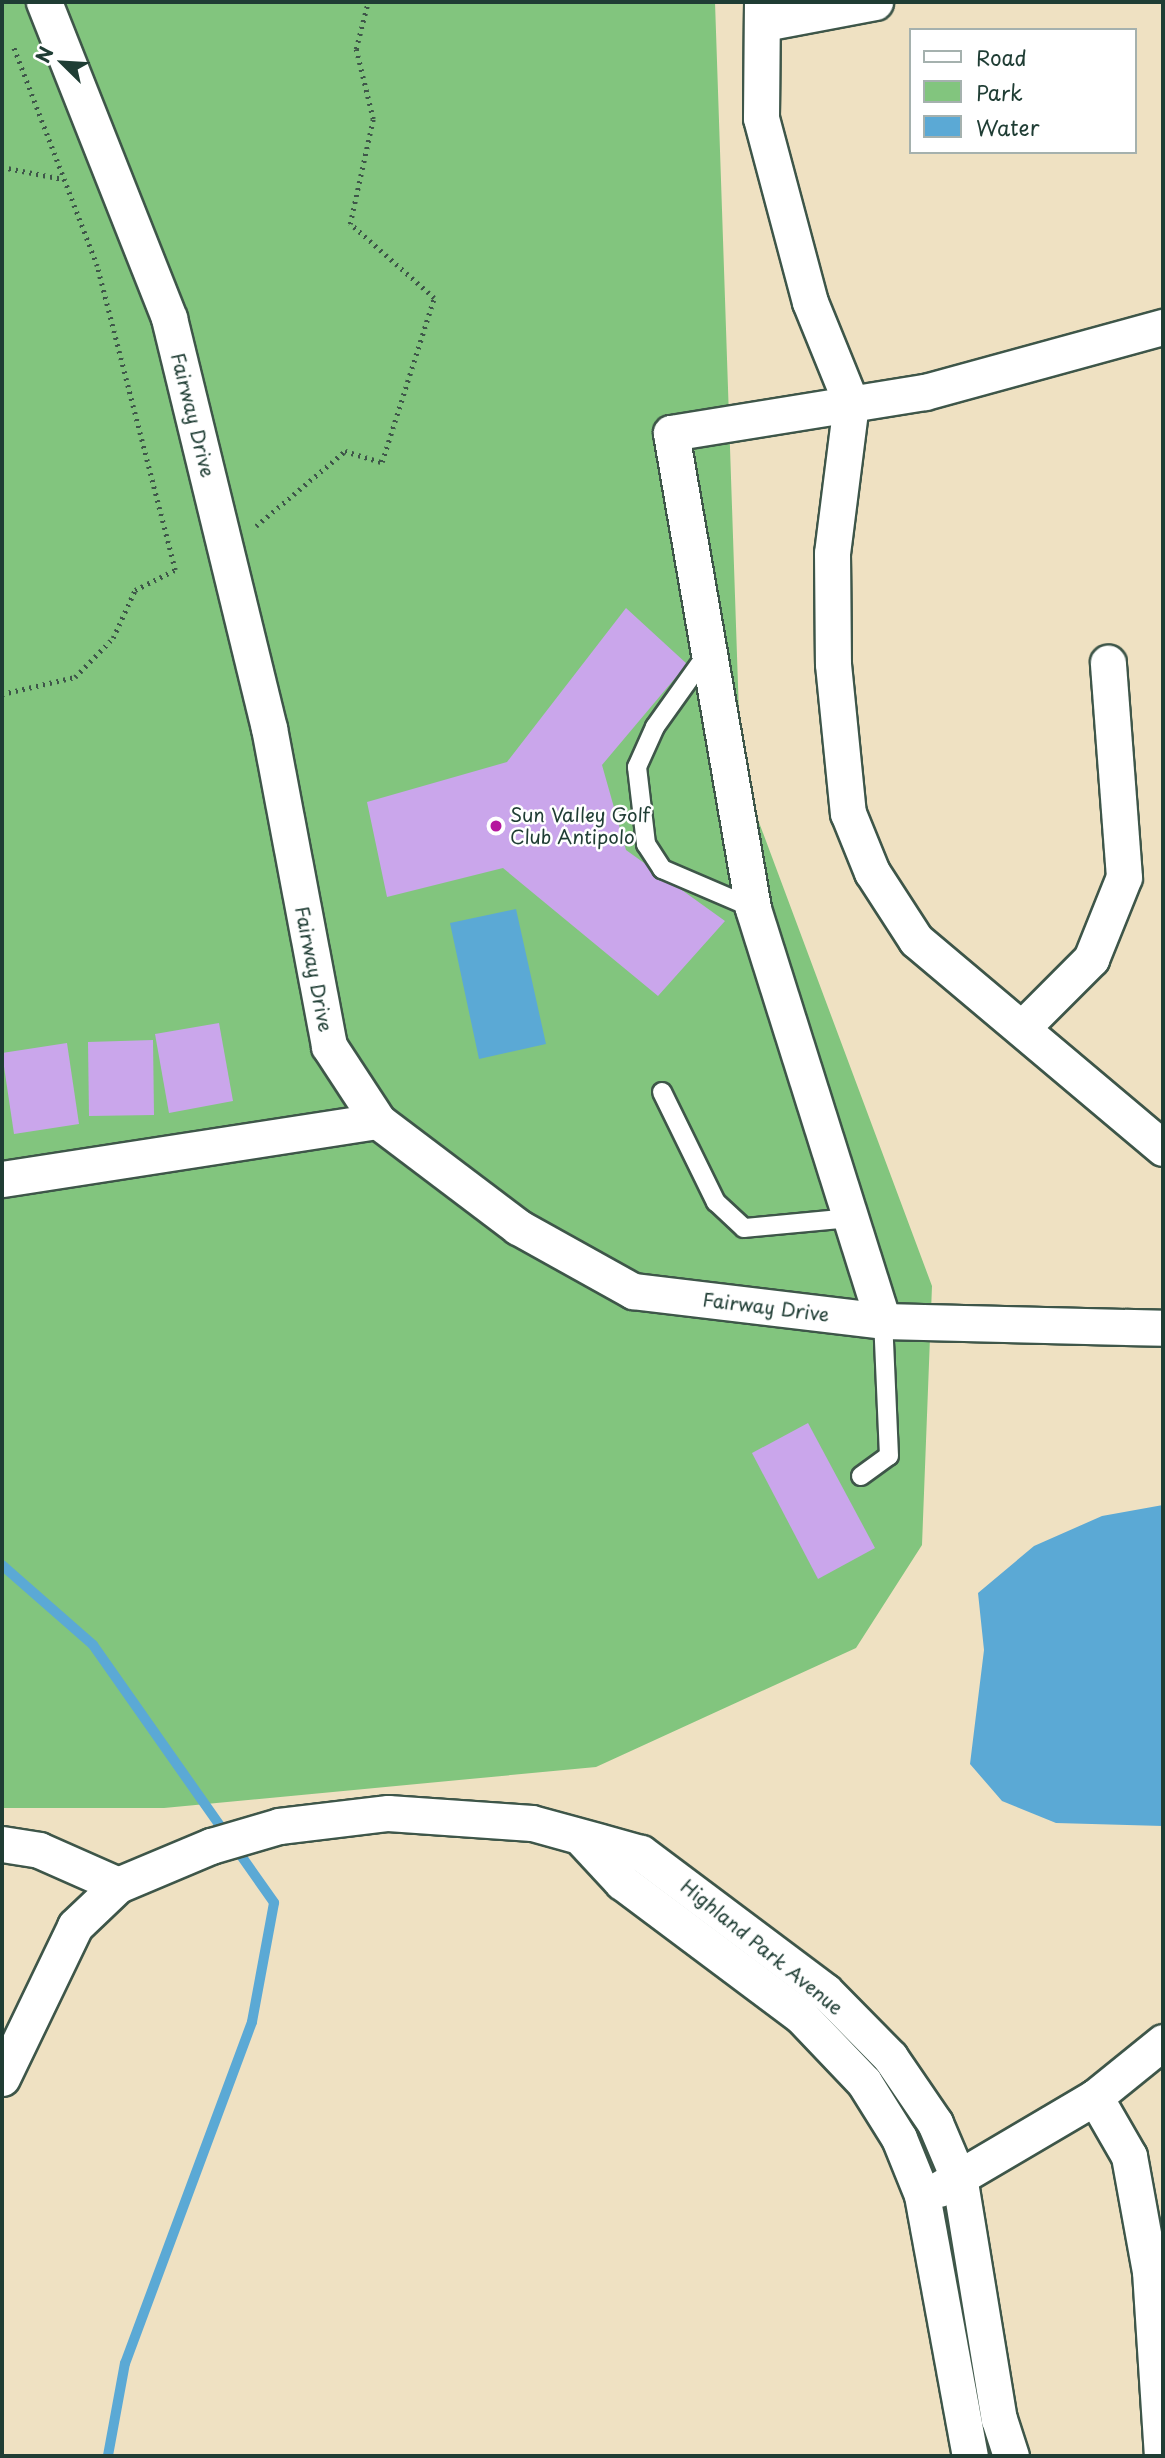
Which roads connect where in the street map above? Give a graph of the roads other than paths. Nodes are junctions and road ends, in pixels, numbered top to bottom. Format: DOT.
graph roads {
  1 [pos="44,2"];
  2 [pos="875,2"];
  3 [pos="763,12"];
  4 [pos="1163,327"];
  5 [pos="851,403"];
  6 [pos="709,652"];
  7 [pos="1108,663"];
  8 [pos="753,908"];
  9 [pos="1022,1028"];
  10 [pos="662,1092"];
  11 [pos="378,1121"];
  12 [pos="1163,1149"];
  13 [pos="2,1179"];
  14 [pos="850,1218"];
  15 [pos="883,1321"];
  16 [pos="1163,1328"];
  17 [pos="861,1476"];
  18 [pos="582,1839"];
  19 [pos="2,1844"];
  20 [pos="118,1885"];
  21 [pos="1163,2042"];
  22 [pos="2,2078"];
  23 [pos="1095,2097"];
  24 [pos="960,2182"];
  25 [pos="922,2195"];
  26 [pos="970,2456"];
  27 [pos="1011,2456"];
  28 [pos="1162,2456"];
  1 -- 11 [label="street, Fairway Drive"];
  2 -- 3 [label="street"];
  3 -- 5 [label="street"];
  4 -- 5 [label="street"];
  5 -- 6 [label="street"];
  5 -- 9 [label="street"];
  6 -- 8 [label="street"];
  6 -- 8 [label="lane"];
  7 -- 9 [label="street"];
  8 -- 14 [label="street"];
  9 -- 12 [label="street"];
  10 -- 14 [label="lane"];
  11 -- 13 [label="street"];
  11 -- 15 [label="street, Fairway Drive"];
  14 -- 15 [label="street"];
  15 -- 16 [label="street, Fairway Drive"];
  15 -- 17 [label="lane"];
  18 -- 20 [label="street, Highland Park Avenue"];
  18 -- 24 [label="street, Highland Park Avenue"];
  18 -- 25 [label="street, Highland Park Avenue"];
  19 -- 20 [label="street"];
  20 -- 22 [label="street"];
  21 -- 23 [label="street"];
  23 -- 24 [label="street"];
  23 -- 28 [label="street"];
  24 -- 25 [label="street"];
  24 -- 27 [label="street, Highland Park Avenue"];
  25 -- 26 [label="street, Highland Park Avenue"];
}
